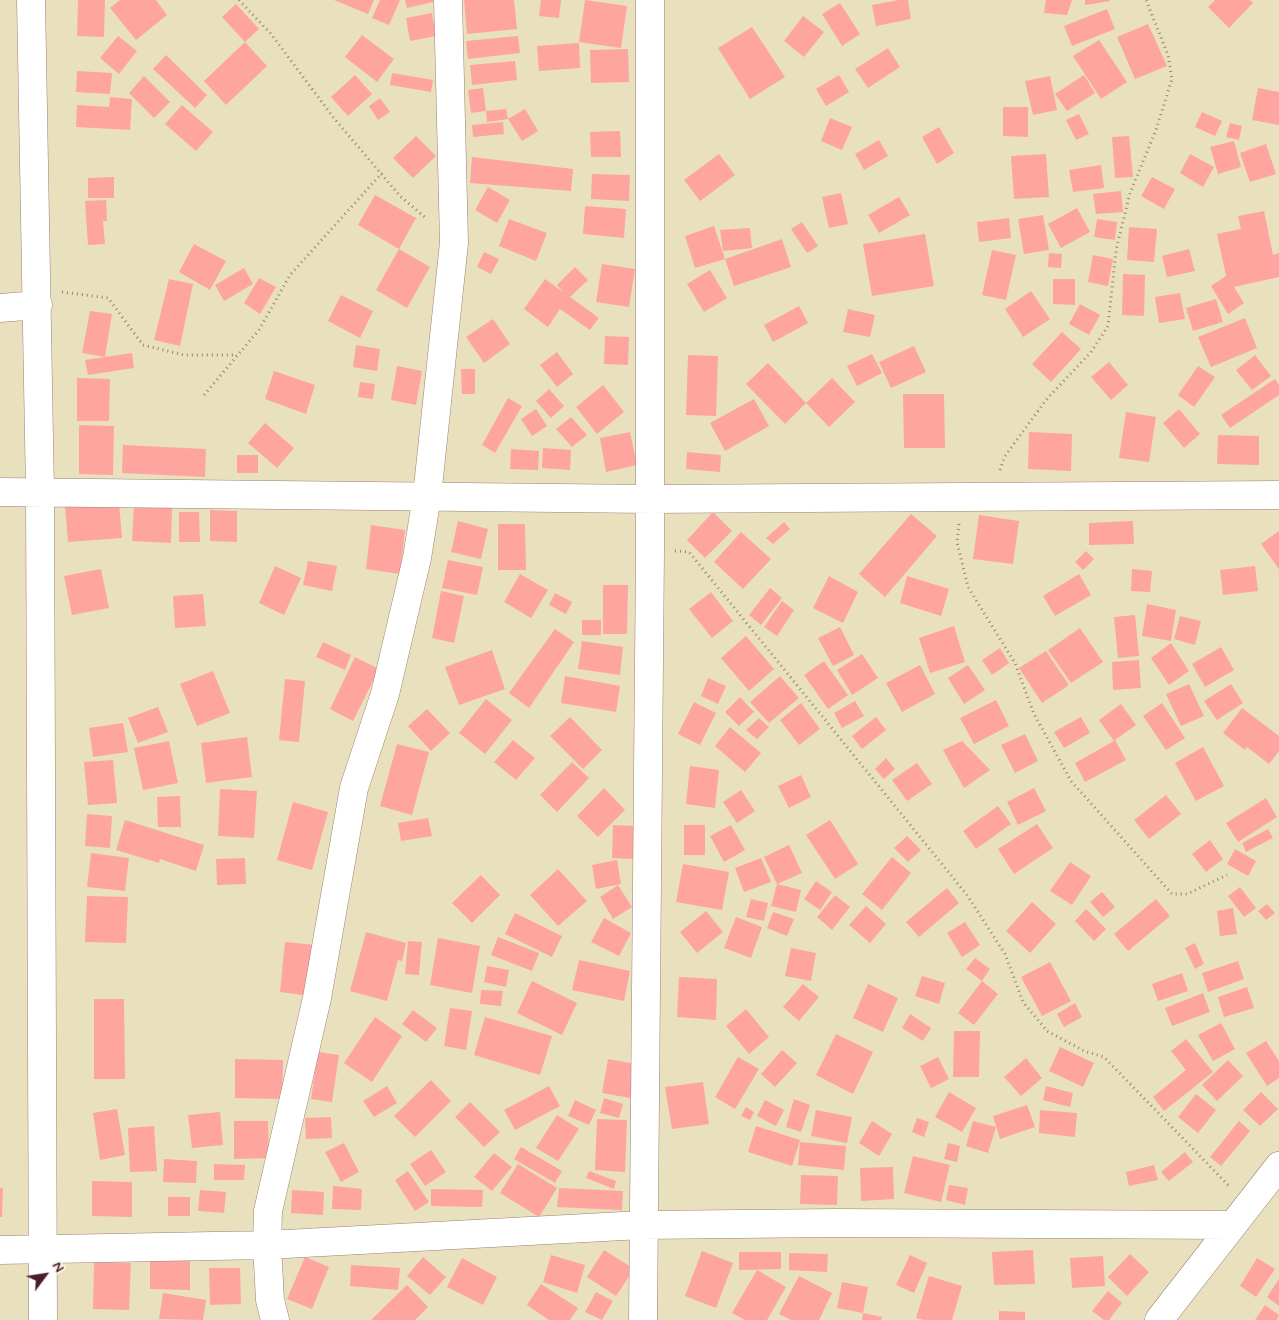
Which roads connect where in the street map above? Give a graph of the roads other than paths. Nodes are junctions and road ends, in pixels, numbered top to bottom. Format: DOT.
graph roads {
  1 [pos="31,0"];
  2 [pos="448,0"];
  3 [pos="650,0"];
  4 [pos="37,297"];
  5 [pos="0,308"];
  6 [pos="0,492"];
  7 [pos="40,492"];
  8 [pos="1279,495"];
  9 [pos="427,496"];
  10 [pos="650,499"];
  11 [pos="1279,1166"];
  12 [pos="1241,1215"];
  13 [pos="642,1224"];
  14 [pos="266,1244"];
  15 [pos="42,1249"];
  16 [pos="0,1250"];
  17 [pos="43,1320"];
  18 [pos="275,1320"];
  19 [pos="643,1320"];
  20 [pos="1159,1320"];
  1 -- 4 [label="street"];
  2 -- 9 [label="street"];
  3 -- 10 [label="street"];
  4 -- 5 [label="street"];
  4 -- 7 [label="street"];
  6 -- 7 [label="street"];
  7 -- 9 [label="street"];
  7 -- 15 [label="street"];
  8 -- 10 [label="street"];
  9 -- 10 [label="street"];
  9 -- 14 [label="street"];
  10 -- 13 [label="street"];
  11 -- 12 [label="street"];
  12 -- 13 [label="street"];
  12 -- 20 [label="street"];
  13 -- 14 [label="street"];
  13 -- 19 [label="street"];
  14 -- 15 [label="street"];
  14 -- 18 [label="street"];
  15 -- 16 [label="street"];
  15 -- 17 [label="street"];
}
